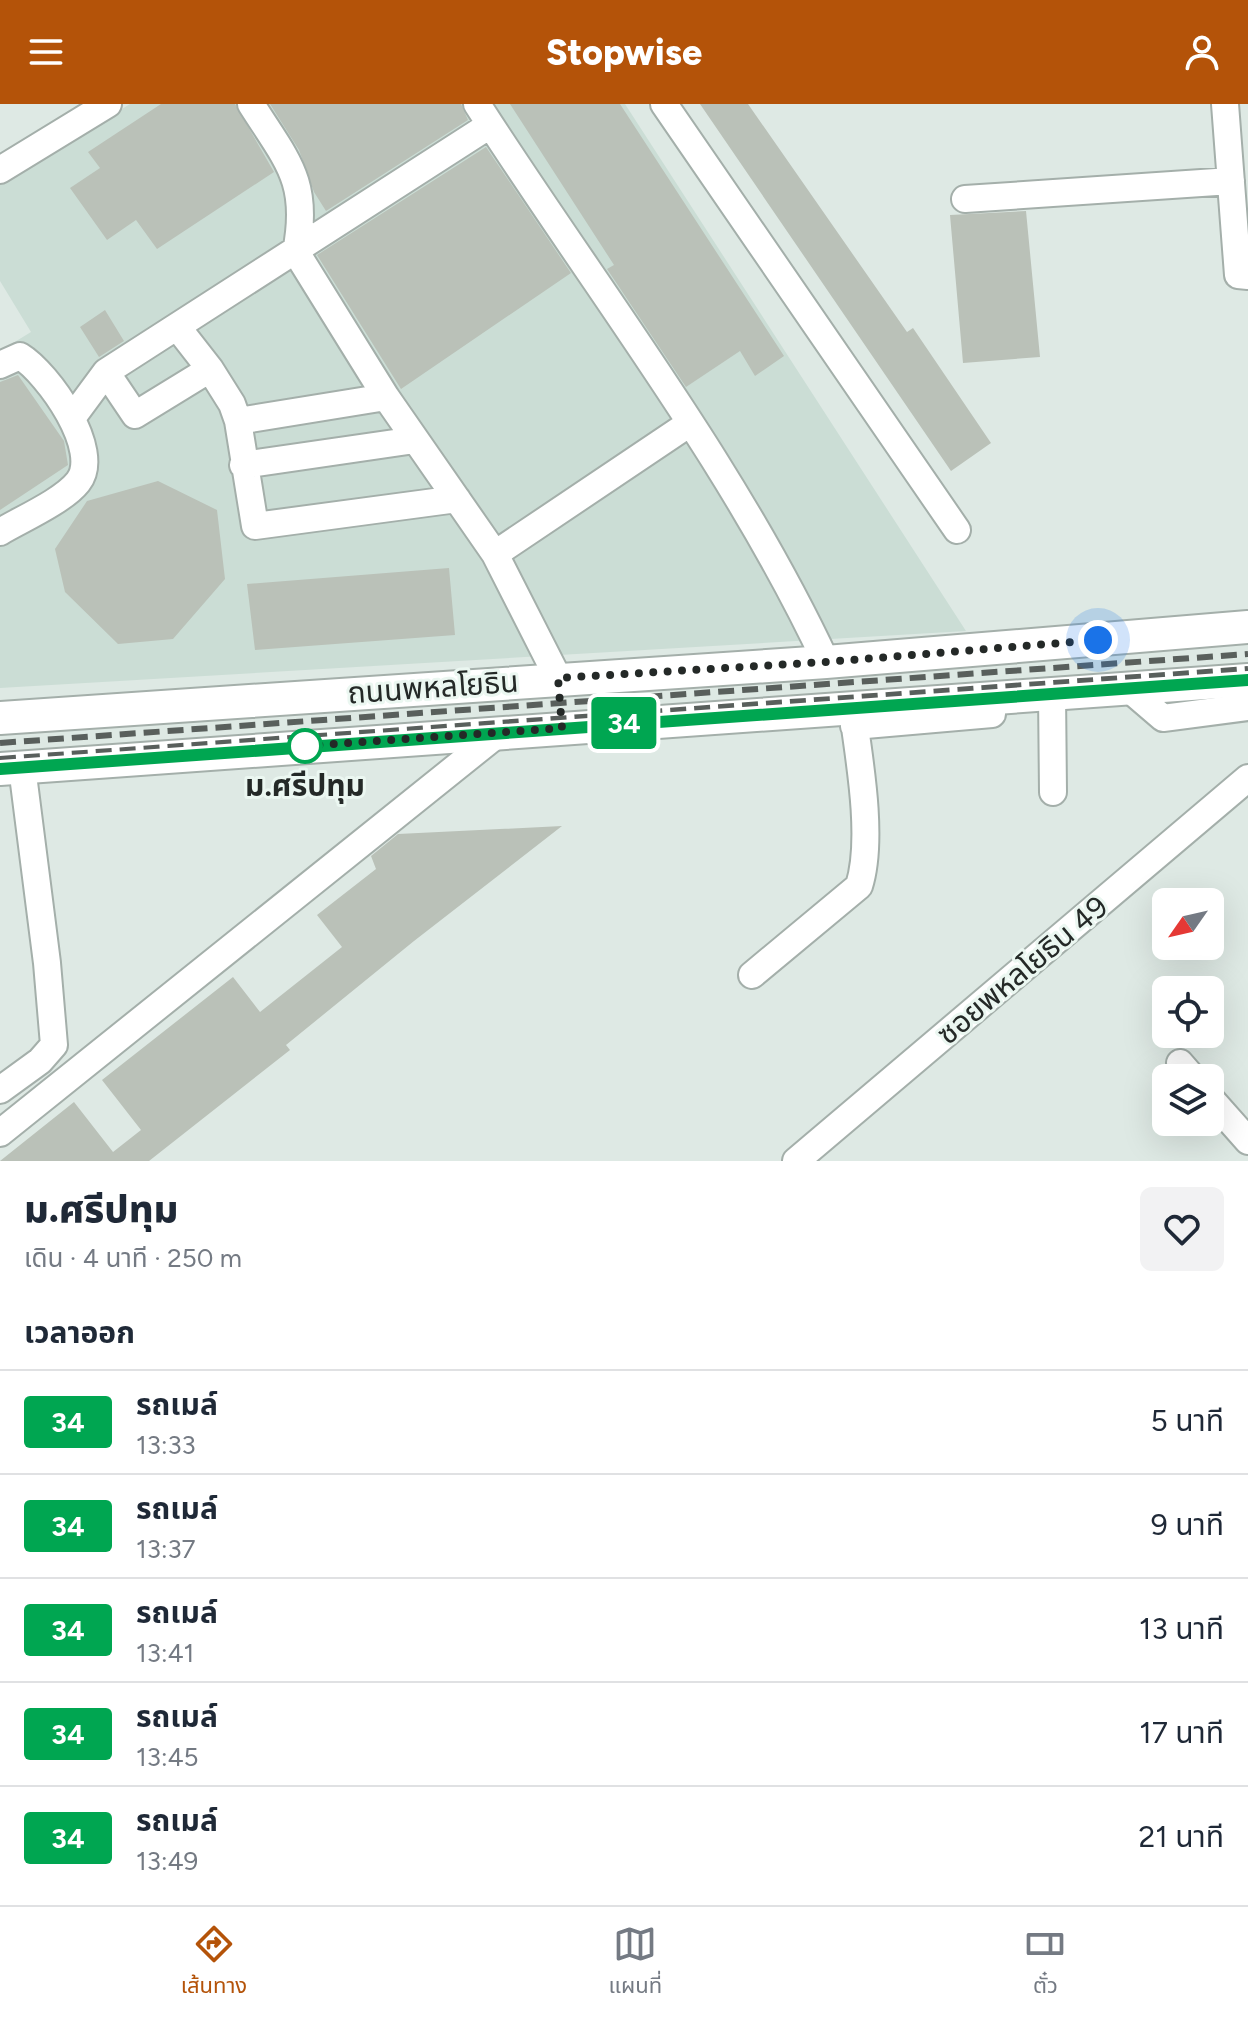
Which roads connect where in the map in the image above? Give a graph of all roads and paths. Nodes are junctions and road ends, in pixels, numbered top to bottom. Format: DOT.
graph roads {
  1 [pos="108,104"];
  2 [pos="251,104"];
  3 [pos="664,104"];
  4 [pos="1225,104"];
  5 [pos="484,114"];
  6 [pos="0,170"];
  7 [pos="1231,181"];
  8 [pos="965,199"];
  9 [pos="296,252"];
  10 [pos="1248,276"];
  11 [pos="178,328"];
  12 [pos="0,365"];
  13 [pos="210,369"];
  14 [pos="106,372"];
  15 [pos="386,397"];
  16 [pos="72,418"];
  17 [pos="238,421"];
  18 [pos="690,423"];
  19 [pos="415,440"];
  20 [pos="243,465"];
  21 [pos="457,499"];
  22 [pos="957,530"];
  23 [pos="0,532"];
  24 [pos="495,554"];
  25 [pos="1248,627"];
  26 [pos="826,662"];
  27 [pos="558,678"];
  28 [pos="1248,680"];
  29 [pos="1128,688"];
  30 [pos="1052,700"];
  31 [pos="1248,707"];
  32 [pos="853,717"];
  33 [pos="0,718"];
  34 [pos="562,728"];
  35 [pos="500,732"];
  36 [pos="11,768"];
  37 [pos="1248,778"];
  38 [pos="1053,792"];
  39 [pos="752,975"];
  40 [pos="0,1090"];
  41 [pos="1224,1114"];
  42 [pos="0,1133"];
  43 [pos="1248,1141"];
  44 [pos="796,1161"];
  1 -- 6 [label="street"];
  2 -- 9 [label="street"];
  3 -- 22 [label="street"];
  4 -- 7 [label="street"];
  5 -- 9 [label="street"];
  5 -- 18 [label="street"];
  7 -- 8 [label="street"];
  7 -- 10 [label="street"];
  9 -- 11 [label="street"];
  9 -- 15 [label="street"];
  11 -- 13 [label="street"];
  11 -- 14 [label="street"];
  12 -- 16 [label="street"];
  13 -- 14 [label="street"];
  13 -- 17 [label="street"];
  14 -- 16 [label="street"];
  15 -- 17 [label="street"];
  15 -- 19 [label="street"];
  16 -- 23 [label="street"];
  17 -- 20 [label="street"];
  18 -- 24 [label="street"];
  18 -- 26 [label="street"];
  19 -- 20 [label="street"];
  19 -- 21 [label="street"];
  20 -- 21 [label="street"];
  21 -- 24 [label="street"];
  24 -- 27 [label="street"];
  25 -- 26 [label="main road, ถนนพหลโยธิน"];
  26 -- 27 [label="main road, ถนนพหลโยธิน"];
  27 -- 33 [label="main road, ถนนพหลโยธิน"];
  27 -- 34 [label="main road"];
  28 -- 29 [label="main road, ถนนพหลโยธิน"];
  29 -- 30 [label="main road, ถนนพหลโยธิน"];
  29 -- 31 [label="street"];
  30 -- 32 [label="main road, ถนนพหลโยธิน"];
  30 -- 38 [label="street"];
  32 -- 34 [label="main road, ถนนพหลโยธิน"];
  32 -- 39 [label="street"];
  34 -- 35 [label="main road, ถนนพหลโยธิน"];
  35 -- 36 [label="main road, ถนนพหลโยธิน"];
  35 -- 42 [label="street"];
  36 -- 40 [label="street"];
  37 -- 44 [label="street, ซอยพหลโยธิน 49"];
  41 -- 43 [label="street"];
}
